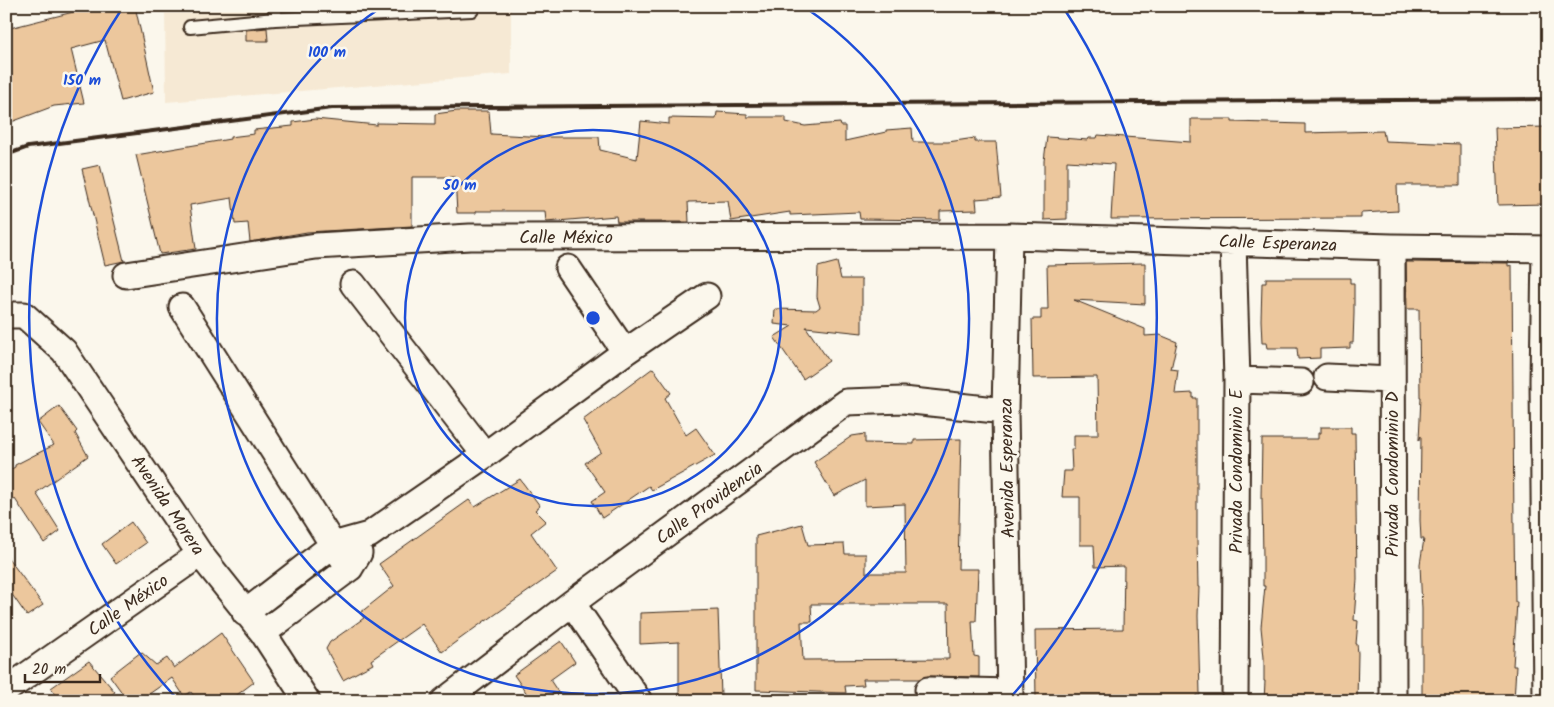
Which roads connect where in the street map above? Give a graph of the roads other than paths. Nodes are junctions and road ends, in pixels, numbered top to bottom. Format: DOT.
graph roads {
  1 [pos="472,10"];
  2 [pos="275,13"];
  3 [pos="190,27"];
  4 [pos="1009,236"];
  5 [pos="1233,242"];
  6 [pos="1392,247"];
  7 [pos="1546,248"];
  8 [pos="568,268"];
  9 [pos="126,275"];
  10 [pos="353,284"];
  11 [pos="707,296"];
  12 [pos="182,306"];
  13 [pos="15,315"];
  14 [pos="625,352"];
  15 [pos="1327,377"];
  16 [pos="1237,380"];
  17 [pos="1391,380"];
  18 [pos="1546,381"];
  19 [pos="1301,382"];
  20 [pos="1005,411"];
  21 [pos="485,455"];
  22 [pos="369,535"];
  23 [pos="333,545"];
  24 [pos="200,554"];
  25 [pos="350,568"];
  26 [pos="572,603"];
  27 [pos="245,613"];
  28 [pos="263,633"];
  29 [pos="6,690"];
  30 [pos="928,690"];
  31 [pos="1010,697"];
  32 [pos="307,701"];
  33 [pos="444,701"];
  34 [pos="640,701"];
  35 [pos="1235,701"];
  36 [pos="1393,701"];
  37 [pos="1546,701"];
  1 -- 2 [label="lane"];
  2 -- 3 [label="lane"];
  4 -- 5 [label="street, Calle Esperanza"];
  4 -- 9 [label="street, Calle México"];
  4 -- 20 [label="street, Avenida Esperanza"];
  5 -- 6 [label="street, Calle Esperanza"];
  5 -- 16 [label="street, Privada Condominio E"];
  6 -- 7 [label="street, Calle Esperanza"];
  6 -- 17 [label="street, Privada Condominio D"];
  7 -- 18 [label="street"];
  8 -- 14 [label="street"];
  10 -- 21 [label="street"];
  11 -- 14 [label="street"];
  12 -- 23 [label="street"];
  13 -- 24 [label="street, Avenida Morera"];
  14 -- 21 [label="street"];
  15 -- 17 [label="street"];
  16 -- 19 [label="street"];
  16 -- 35 [label="street, Privada Condominio E"];
  17 -- 36 [label="street, Privada Condominio D"];
  18 -- 37 [label="street"];
  20 -- 26 [label="street, Calle Providencia"];
  20 -- 31 [label="street, Avenida Esperanza"];
  21 -- 22 [label="street"];
  22 -- 23 [label="street"];
  22 -- 25 [label="street"];
  23 -- 25 [label="street"];
  23 -- 27 [label="street"];
  24 -- 27 [label="street, Avenida Morera"];
  24 -- 29 [label="street, Calle México"];
  25 -- 28 [label="street"];
  26 -- 33 [label="street, Calle Providencia"];
  26 -- 34 [label="street"];
  27 -- 28 [label="street, Avenida Morera"];
  28 -- 32 [label="street, Avenida Morera"];
  30 -- 31 [label="street"];
}
